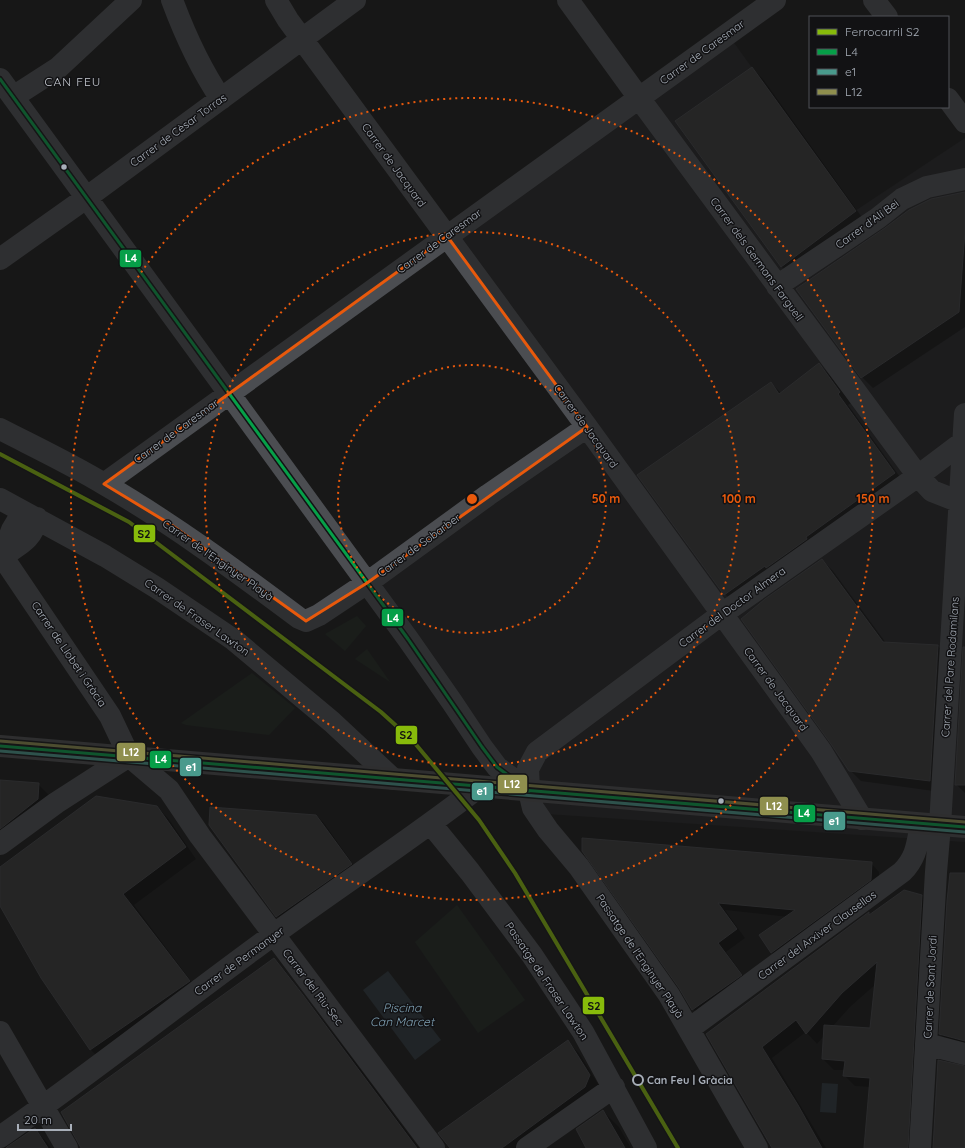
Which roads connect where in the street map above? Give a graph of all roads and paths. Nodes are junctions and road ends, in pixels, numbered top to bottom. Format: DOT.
graph roads {
  1 [pos="131,0"];
  2 [pos="172,0"];
  3 [pos="276,0"];
  4 [pos="355,0"];
  5 [pos="568,0"];
  6 [pos="775,0"];
  7 [pos="874,0"];
  8 [pos="886,16"];
  9 [pos="302,39"];
  10 [pos="0,79"];
  11 [pos="13,97"];
  12 [pos="638,98"];
  13 [pos="221,99"];
  14 [pos="949,100"];
  15 [pos="965,122"];
  16 [pos="965,179"];
  17 [pos="86,198"];
  18 [pos="446,236"];
  19 [pos="0,259"];
  20 [pos="777,286"];
  21 [pos="228,393"];
  22 [pos="965,414"];
  23 [pos="587,427"];
  24 [pos="0,429"];
  25 [pos="963,442"];
  26 [pos="918,476"];
  27 [pos="104,484"];
  28 [pos="0,499"];
  29 [pos="963,502"];
  30 [pos="37,518"];
  31 [pos="1,557"];
  32 [pos="367,583"];
  33 [pos="722,614"];
  34 [pos="309,620"];
  35 [pos="0,746"];
  36 [pos="129,756"];
  37 [pos="393,779"];
  38 [pos="480,787"];
  39 [pos="529,791"];
  40 [pos="862,819"];
  41 [pos="431,824"];
  42 [pos="930,825"];
  43 [pos="965,827"];
  44 [pos="0,844"];
  45 [pos="274,935"];
  46 [pos="689,1029"];
  47 [pos="0,1032"];
  48 [pos="926,1044"];
  49 [pos="965,1054"];
  50 [pos="614,1087"];
  51 [pos="44,1107"];
  52 [pos="0,1137"];
  53 [pos="67,1148"];
  54 [pos="434,1148"];
  55 [pos="527,1148"];
  56 [pos="646,1148"];
  57 [pos="757,1148"];
  58 [pos="920,1148"];
  1 -- 11 [label="street"];
  2 -- 13 [label="street"];
  3 -- 9 [label="street, Carrer de Jacquard"];
  4 -- 9 [label="street, Carrer de Cèsar Torras"];
  5 -- 12 [label="street, Carrer dels Germans Farguell"];
  6 -- 12 [label="street, Carrer de Caresmar"];
  7 -- 8 [label="street"];
  9 -- 13 [label="street, Carrer de Cèsar Torras"];
  9 -- 18 [label="street, Carrer de Jacquard"];
  10 -- 11 [label="street"];
  11 -- 17 [label="street"];
  12 -- 18 [label="street, Carrer de Caresmar"];
  12 -- 20 [label="street, Carrer dels Germans Farguell"];
  13 -- 17 [label="street, Carrer de Cèsar Torras"];
  14 -- 15 [label="street"];
  16 -- 20 [label="street, Carrer d'Alí Bei"];
  17 -- 19 [label="street, Carrer de Cèsar Torras"];
  17 -- 21 [label="street"];
  18 -- 21 [label="street, Carrer de Caresmar"];
  18 -- 23 [label="street, Carrer de Jacquard"];
  20 -- 26 [label="street, Carrer dels Germans Farguell"];
  21 -- 27 [label="street, Carrer de Caresmar"];
  21 -- 32 [label="street"];
  22 -- 25 [label="street, Carrer del Pare Rodamilans"];
  23 -- 32 [label="street, Carrer de Sobarber"];
  23 -- 33 [label="street, Carrer de Jacquard"];
  24 -- 27 [label="street, Carrer de l'Enginyer Playà"];
  25 -- 26 [label="street, Carrer del Doctor Almera"];
  25 -- 29 [label="street, Carrer del Pare Rodamilans"];
  26 -- 29 [label="street, Carrer dels Germans Farguell"];
  26 -- 33 [label="street, Carrer del Doctor Almera"];
  27 -- 34 [label="street, Carrer de l'Enginyer Playà"];
  28 -- 30 [label="street, Carrer de Fraser Lawton"];
  29 -- 42 [label="street, Carrer del Pare Rodamilans"];
  30 -- 31 [label="street"];
  30 -- 37 [label="street, Carrer de Fraser Lawton"];
  31 -- 36 [label="street, Carrer de Llobet i Gràcia"];
  32 -- 34 [label="street, Carrer de Sobarber"];
  32 -- 39 [label="street"];
  33 -- 39 [label="street, Carrer del Doctor Almera"];
  33 -- 40 [label="street, Carrer de Jacquard"];
  35 -- 36 [label="main road"];
  36 -- 37 [label="main road"];
  36 -- 44 [label="street"];
  36 -- 45 [label="street, Carrer del Riu-Sec"];
  37 -- 38 [label="main road"];
  38 -- 39 [label="main road"];
  38 -- 41 [label="street, Carrer de Permanyer"];
  39 -- 40 [label="main road"];
  39 -- 46 [label="street, Passatge de l'Enginyer Playà"];
  40 -- 42 [label="main road"];
  41 -- 45 [label="street, Carrer de Permanyer"];
  41 -- 50 [label="street, Passatge de Fraser Lawton"];
  42 -- 43 [label="main road"];
  42 -- 46 [label="street, Carrer del Arxiver Clausellas"];
  42 -- 48 [label="street, Carrer de Sant Jordi"];
  45 -- 51 [label="street, Carrer de Permanyer"];
  45 -- 54 [label="street, Carrer del Riu-Sec"];
  46 -- 57 [label="street, Passatge de l'Enginyer Playà"];
  47 -- 51 [label="street"];
  48 -- 49 [label="street"];
  48 -- 58 [label="street, Carrer de Sant Jordi"];
  50 -- 55 [label="street"];
  50 -- 56 [label="street, Passatge de Fraser Lawton"];
  51 -- 52 [label="street, Carrer de Permanyer"];
  51 -- 53 [label="street"];
}
